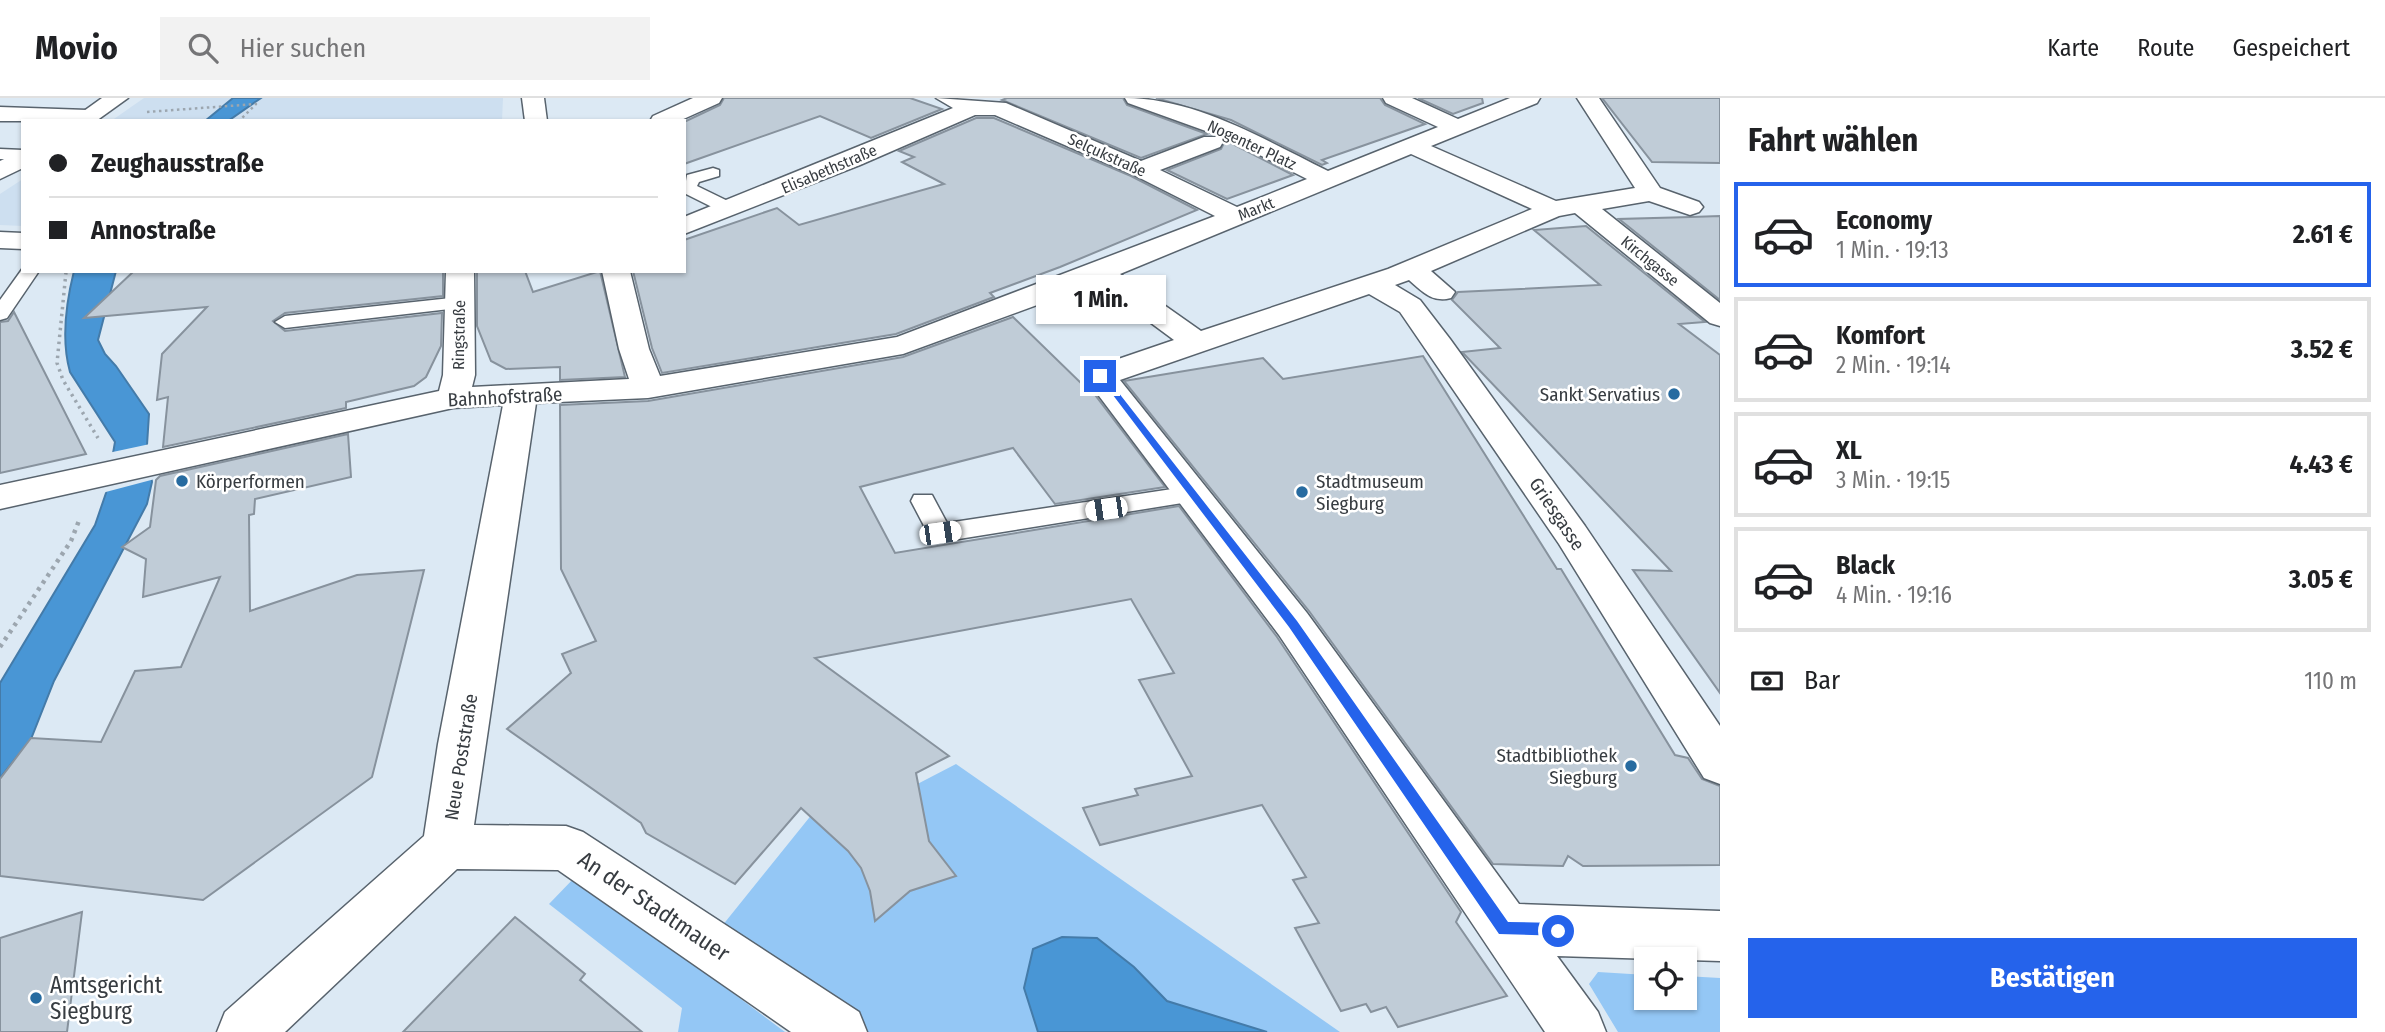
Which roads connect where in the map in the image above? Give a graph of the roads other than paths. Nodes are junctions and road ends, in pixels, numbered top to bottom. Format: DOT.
graph roads {
  1 [pos="117,98"];
  2 [pos="533,98"];
  3 [pos="710,98"];
  4 [pos="947,98"];
  5 [pos="1136,98"];
  6 [pos="1394,98"];
  7 [pos="1588,98"];
  8 [pos="1508,102"];
  9 [pos="972,107"];
  10 [pos="0,114"];
  11 [pos="84,119"];
  12 [pos="536,119"];
  13 [pos="665,119"];
  14 [pos="1457,127"];
  15 [pos="1212,142"];
  16 [pos="1412,146"];
  17 [pos="0,154"];
  18 [pos="21,156"];
  19 [pos="21,157"];
  20 [pos="1140,169"];
  21 [pos="0,172"];
  22 [pos="713,173"];
  23 [pos="1326,180"];
  24 [pos="1651,193"];
  25 [pos="1566,206"];
  26 [pos="1690,207"];
  27 [pos="730,209"];
  28 [pos="1237,216"];
  29 [pos="686,225"];
  30 [pos="0,240"];
  31 [pos="21,241"];
  32 [pos="1412,269"];
  33 [pos="1100,272"];
  34 [pos="29,273"];
  35 [pos="460,273"];
  36 [pos="617,273"];
  37 [pos="1372,284"];
  38 [pos="1441,292"];
  39 [pos="460,303"];
  40 [pos="1010,307"];
  41 [pos="0,314"];
  42 [pos="1720,317"];
  43 [pos="285,322"];
  44 [pos="1197,342"];
  45 [pos="648,388"];
  46 [pos="521,396"];
  47 [pos="453,398"];
  48 [pos="1192,494"];
  49 [pos="0,497"];
  50 [pos="923,502"];
  51 [pos="1720,764"];
  52 [pos="447,847"];
  53 [pos="1504,929"];
  54 [pos="1720,936"];
  55 [pos="827,1028"];
  56 [pos="245,1032"];
  57 [pos="1578,1032"];
  1 -- 11 [label="street"];
  2 -- 12 [label="street"];
  3 -- 13 [label="street"];
  4 -- 9 [label="street, Selçukstraße"];
  5 -- 23 [label="street, Nogenter Platz"];
  6 -- 14 [label="street"];
  7 -- 24 [label="street"];
  8 -- 14 [label="street, Markt"];
  9 -- 20 [label="street, Selçukstraße"];
  9 -- 27 [label="street, Elisabethstraße"];
  10 -- 11 [label="street"];
  14 -- 16 [label="street, Markt"];
  15 -- 20 [label="street"];
  16 -- 23 [label="street, Markt"];
  16 -- 25 [label="street"];
  17 -- 18 [label="lane"];
  19 -- 21 [label="street"];
  20 -- 28 [label="street, Selçukstraße"];
  22 -- 27 [label="lane"];
  23 -- 28 [label="street, Markt"];
  24 -- 25 [label="street"];
  24 -- 26 [label="street"];
  25 -- 32 [label="street"];
  25 -- 42 [label="street, Kirchgasse"];
  27 -- 29 [label="street, Elisabethstraße"];
  28 -- 33 [label="street, Markt"];
  30 -- 31 [label="street"];
  32 -- 37 [label="street"];
  32 -- 38 [label="street"];
  33 -- 40 [label="street, Markt"];
  33 -- 44 [label="street"];
  34 -- 41 [label="lane"];
  35 -- 39 [label="street, Ringstraße"];
  36 -- 45 [label="street"];
  37 -- 44 [label="street"];
  37 -- 51 [label="street, Griesgasse"];
  39 -- 43 [label="lane"];
  39 -- 47 [label="street, Ringstraße"];
  40 -- 45 [label="street, Bahnhofstraße"];
  44 -- 48 [label="street"];
  45 -- 46 [label="street, Bahnhofstraße"];
  46 -- 47 [label="street, Bahnhofstraße"];
  46 -- 52 [label="street, Neue Poststraße"];
  47 -- 49 [label="street, Bahnhofstraße"];
  48 -- 50 [label="lane"];
  48 -- 53 [label="street"];
  52 -- 55 [label="street, An der Stadtmauer"];
  52 -- 56 [label="street, Neue Poststraße"];
  53 -- 54 [label="street"];
  53 -- 57 [label="street"];
}
